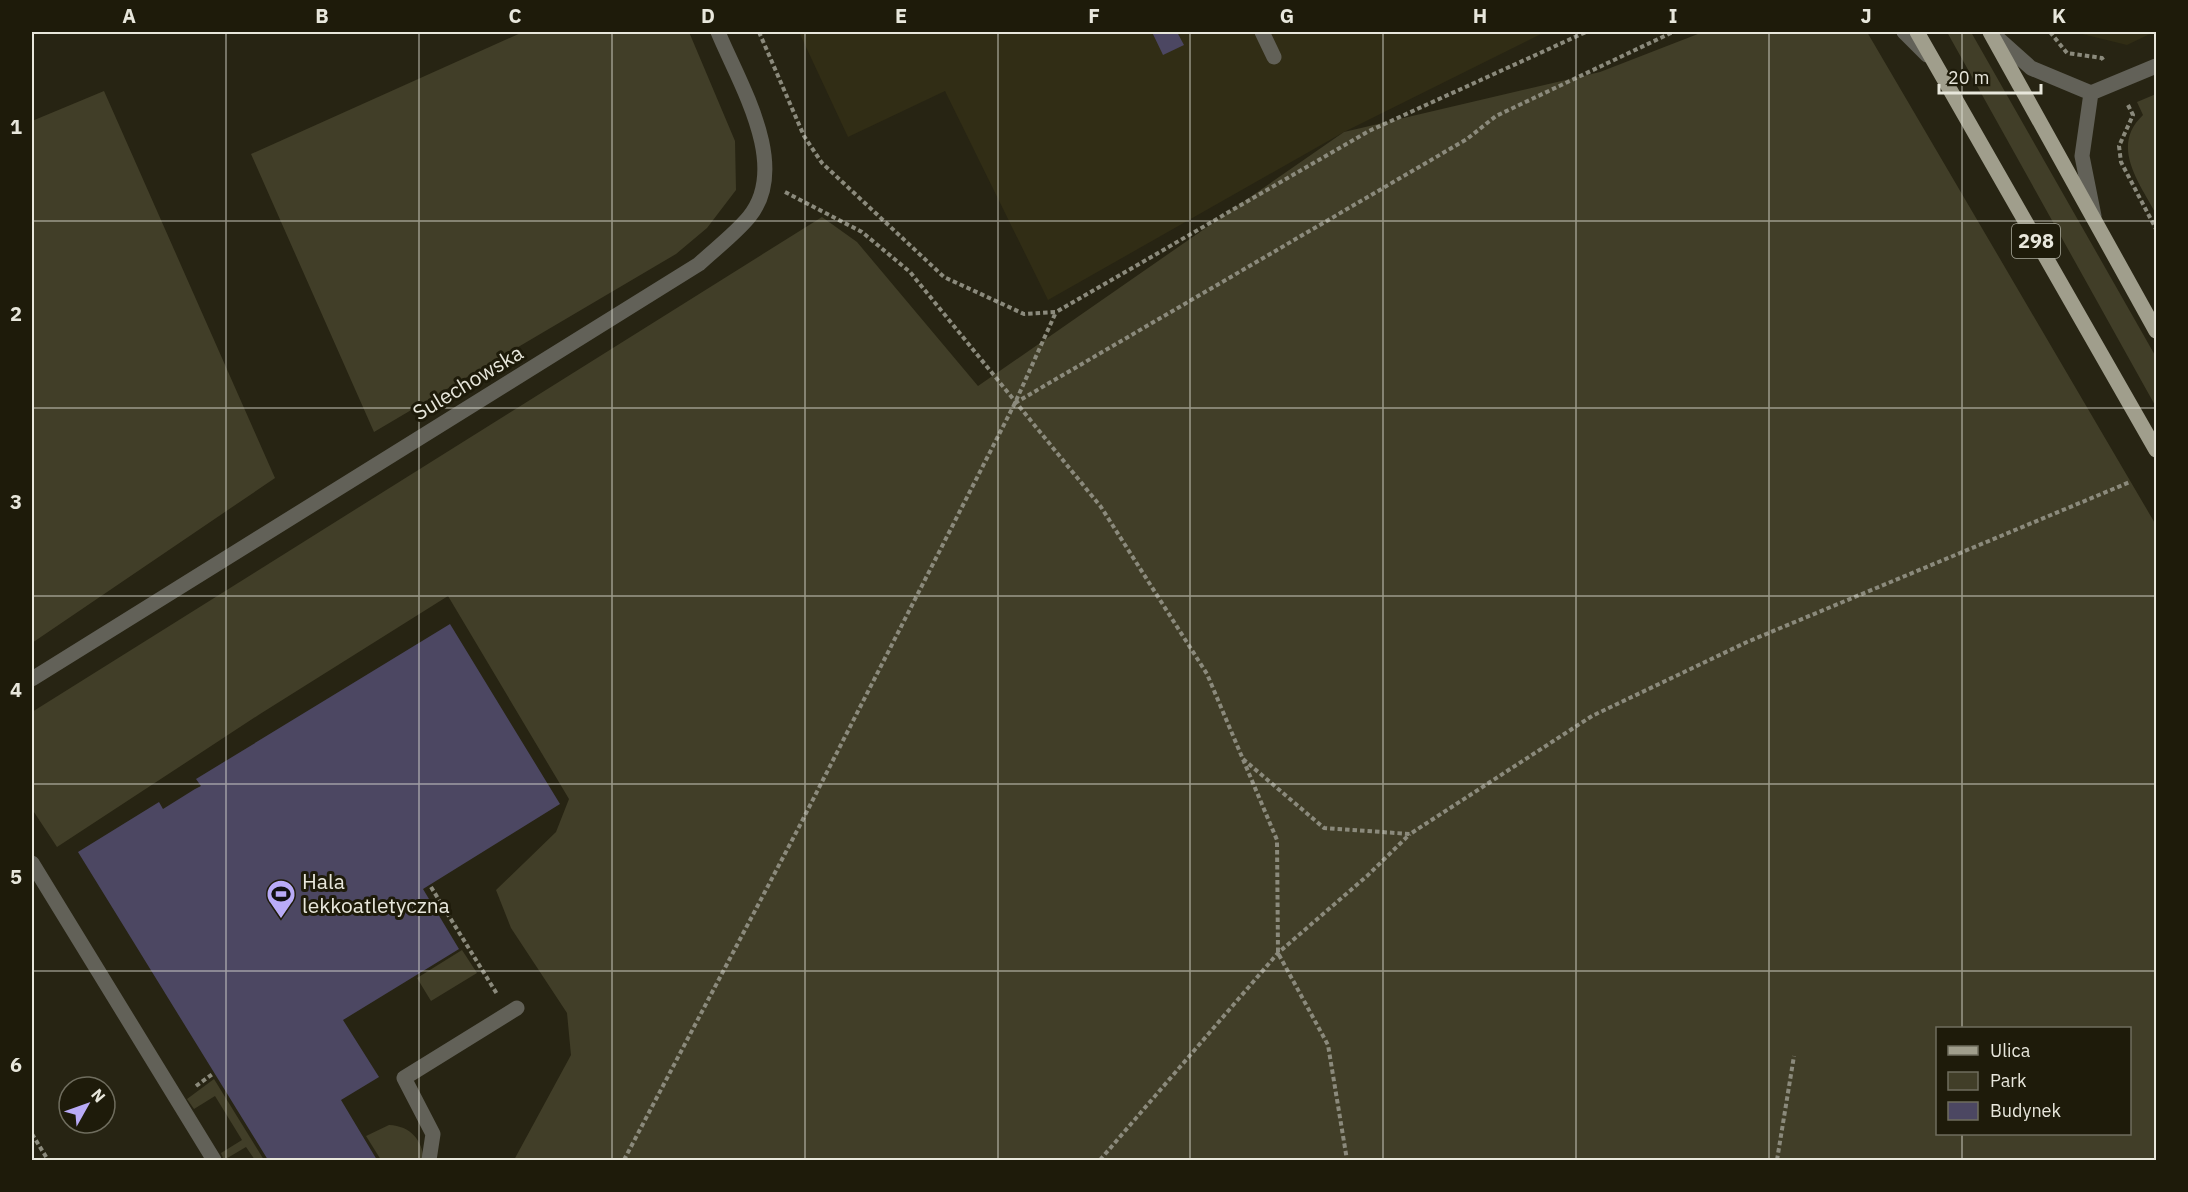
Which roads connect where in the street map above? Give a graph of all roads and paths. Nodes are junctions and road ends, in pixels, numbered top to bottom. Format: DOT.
graph roads {
  1 [pos="718,32"];
  2 [pos="759,32"];
  3 [pos="1262,32"];
  4 [pos="1587,32"];
  5 [pos="1673,32"];
  6 [pos="1904,32"];
  7 [pos="1917,32"];
  8 [pos="1990,32"];
  9 [pos="1274,57"];
  10 [pos="1933,60"];
  11 [pos="2157,66"];
  12 [pos="2091,93"];
  13 [pos="766,182"];
  14 [pos="2094,216"];
  15 [pos="1056,312"];
  16 [pos="2157,331"];
  17 [pos="1015,403"];
  18 [pos="2157,450"];
  19 [pos="2130,482"];
  20 [pos="32,679"];
  21 [pos="1242,759"];
  22 [pos="1410,834"];
  23 [pos="32,863"];
  24 [pos="431,887"];
  25 [pos="1278,953"];
  26 [pos="513,1011"];
  27 [pos="1794,1056"];
  28 [pos="32,1134"];
  29 [pos="48,1161"];
  30 [pos="214,1161"];
  31 [pos="429,1161"];
  32 [pos="624,1161"];
  33 [pos="1101,1161"];
  34 [pos="1347,1161"];
  35 [pos="1777,1161"];
  1 -- 13 [label="street, Sulechowska"];
  2 -- 15 [label="path"];
  3 -- 9 [label="street"];
  4 -- 15 [label="path"];
  5 -- 17 [label="path"];
  6 -- 10 [label="street"];
  7 -- 10 [label="main road, 298"];
  8 -- 12 [label="street"];
  8 -- 14 [label="main road"];
  10 -- 18 [label="main road, 298"];
  11 -- 12 [label="street"];
  12 -- 14 [label="street"];
  13 -- 17 [label="path"];
  13 -- 20 [label="street, Sulechowska"];
  14 -- 16 [label="main road"];
  15 -- 17 [label="path"];
  17 -- 21 [label="path"];
  17 -- 32 [label="path"];
  19 -- 22 [label="path"];
  21 -- 22 [label="path"];
  21 -- 25 [label="path"];
  22 -- 25 [label="path"];
  23 -- 30 [label="street"];
  24 -- 26 [label="path"];
  25 -- 33 [label="path"];
  25 -- 34 [label="path"];
  26 -- 31 [label="street"];
  27 -- 35 [label="path"];
  28 -- 29 [label="path"];
}
